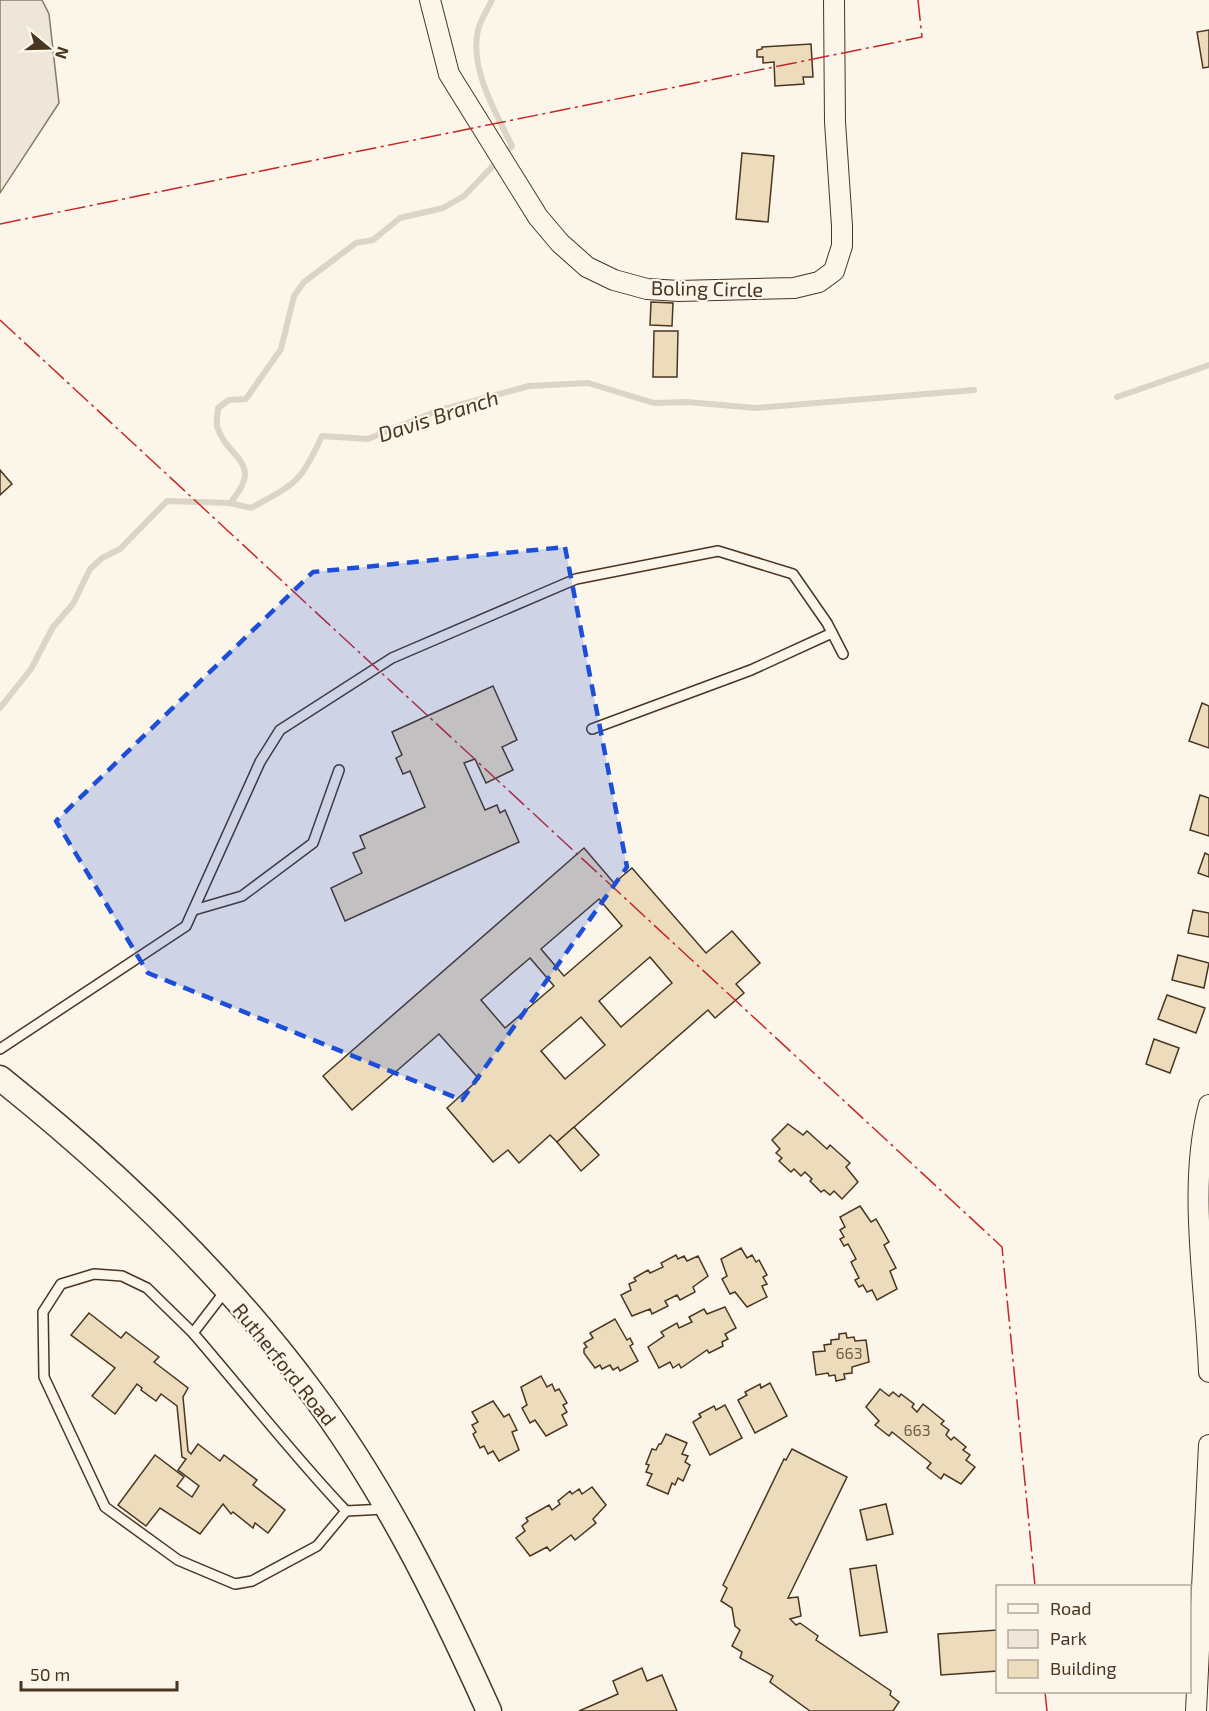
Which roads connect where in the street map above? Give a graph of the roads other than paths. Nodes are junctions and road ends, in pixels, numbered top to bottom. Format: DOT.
graph roads {
  1 [pos="430,0"];
  2 [pos="834,0"];
  3 [pos="832,633"];
  4 [pos="843,654"];
  5 [pos="591,729"];
  6 [pos="339,770"];
  7 [pos="194,910"];
  8 [pos="0,1049"];
  9 [pos="0,1078"];
  10 [pos="1209,1106"];
  11 [pos="226,1290"];
  12 [pos="193,1333"];
  13 [pos="1209,1372"];
  14 [pos="1209,1445"];
  15 [pos="388,1509"];
  16 [pos="346,1511"];
  17 [pos="489,1711"];
  18 [pos="1196,1711"];
  1 -- 2 [label="street, Boling Circle"];
  3 -- 4 [label="lane"];
  3 -- 5 [label="lane"];
  3 -- 7 [label="lane"];
  6 -- 7 [label="lane"];
  7 -- 8 [label="lane"];
  9 -- 11 [label="street, Rutherford Road"];
  10 -- 13 [label="street"];
  11 -- 12 [label="lane"];
  11 -- 15 [label="street, Rutherford Road"];
  12 -- 16 [label="lane"];
  12 -- 16 [label="lane"];
  14 -- 18 [label="street"];
  15 -- 16 [label="lane"];
  15 -- 17 [label="street, Rutherford Road"];
}
